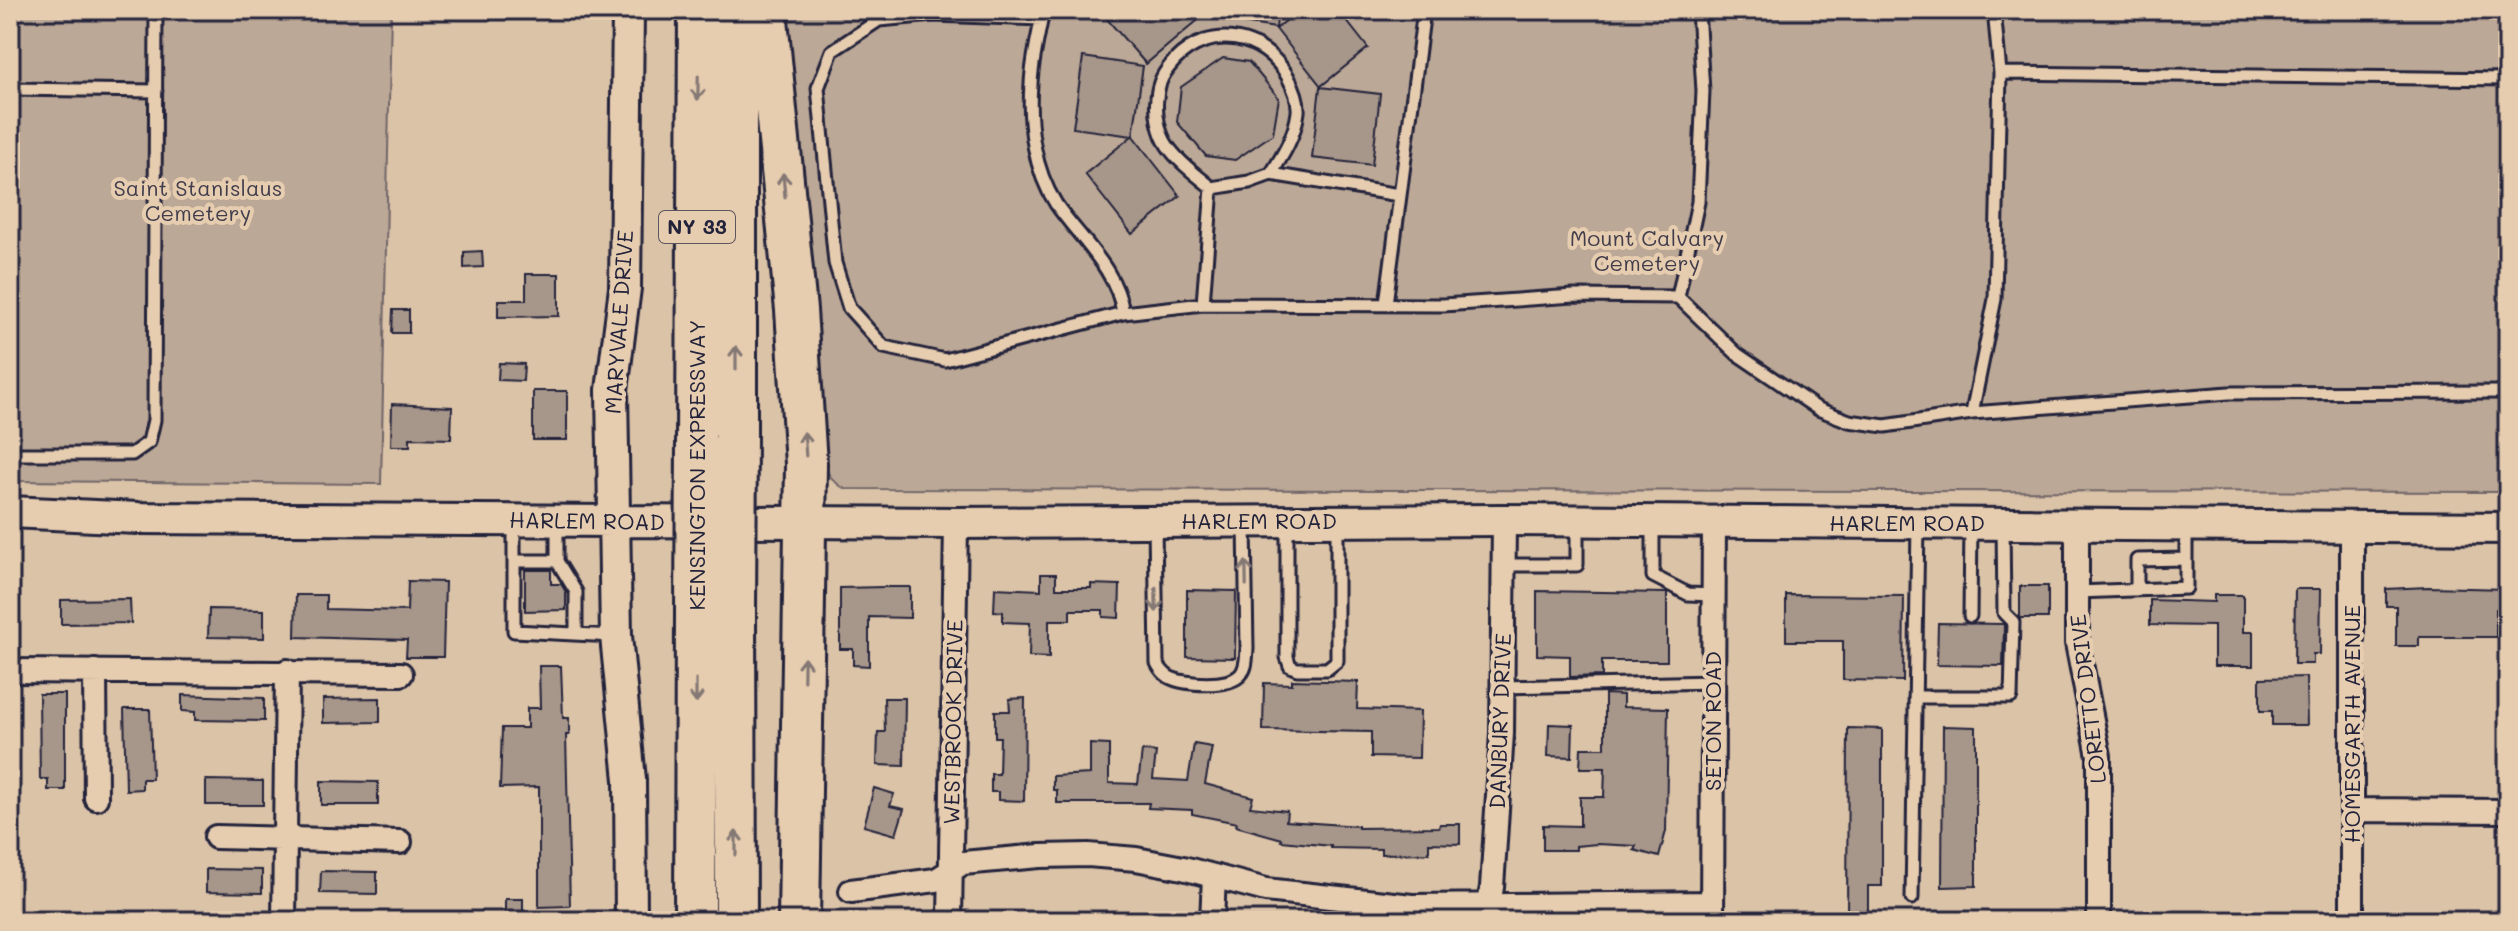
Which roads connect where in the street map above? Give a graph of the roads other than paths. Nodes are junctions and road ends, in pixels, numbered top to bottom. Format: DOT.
graph roads {
  1 [pos="156,10"];
  2 [pos="628,10"];
  3 [pos="699,10"];
  4 [pos="736,10"];
  5 [pos="766,10"];
  6 [pos="1424,10"];
  7 [pos="1698,10"];
  8 [pos="1994,10"];
  9 [pos="1042,14"];
  10 [pos="2000,73"];
  11 [pos="2508,79"];
  12 [pos="10,89"];
  13 [pos="156,91"];
  14 [pos="1271,174"];
  15 [pos="1212,188"];
  16 [pos="1399,195"];
  17 [pos="1678,297"];
  18 [pos="1203,304"];
  19 [pos="1386,304"];
  20 [pos="1123,313"];
  21 [pos="2508,392"];
  22 [pos="1972,413"];
  23 [pos="10,454"];
  24 [pos="10,512"];
  25 [pos="514,520"];
  26 [pos="1504,520"];
  27 [pos="1577,520"];
  28 [pos="557,521"];
  29 [pos="614,521"];
  30 [pos="1245,521"];
  31 [pos="1287,521"];
  32 [pos="1337,521"];
  33 [pos="1653,521"];
  34 [pos="1714,521"];
  35 [pos="806,522"];
  36 [pos="1155,522"];
  37 [pos="956,523"];
  38 [pos="1918,523"];
  39 [pos="1971,524"];
  40 [pos="2003,524"];
  41 [pos="2077,524"];
  42 [pos="2186,525"];
  43 [pos="2352,527"];
  44 [pos="2508,528"];
  45 [pos="2186,559"];
  46 [pos="514,561"];
  47 [pos="557,561"];
  48 [pos="1503,565"];
  49 [pos="2137,590"];
  50 [pos="2077,592"];
  51 [pos="1714,595"];
  52 [pos="1970,616"];
  53 [pos="576,634"];
  54 [pos="616,636"];
  55 [pos="10,671"];
  56 [pos="95,671"];
  57 [pos="287,671"];
  58 [pos="401,674"];
  59 [pos="1713,682"];
  60 [pos="1502,687"];
  61 [pos="1915,697"];
  62 [pos="96,798"];
  63 [pos="2352,810"];
  64 [pos="2508,811"];
  65 [pos="216,837"];
  66 [pos="284,840"];
  67 [pos="400,842"];
  68 [pos="951,870"];
  69 [pos="1214,876"];
  70 [pos="851,891"];
  71 [pos="1912,898"];
  72 [pos="1712,912"];
  73 [pos="1487,913"];
  74 [pos="284,921"];
  75 [pos="631,921"];
  76 [pos="695,921"];
  77 [pos="736,921"];
  78 [pos="799,921"];
  79 [pos="950,921"];
  80 [pos="1212,921"];
  81 [pos="2099,921"];
  82 [pos="2352,921"];
  1 -- 13 [label="lane"];
  2 -- 29 [label="main road, MARYVALE DRIVE"];
  3 -- 76 [label="highway, KENSINGTON EXPRESSWAY / NY 33, one-way, bridge"];
  77 -- 4 [label="highway, KENSINGTON EXPRESSWAY / NY 33, one-way, bridge"];
  35 -- 5 [label="highway, one-way"];
  6 -- 16 [label="lane"];
  7 -- 17 [label="lane"];
  8 -- 10 [label="lane"];
  9 -- 20 [label="lane"];
  9 -- 20 [label="lane"];
  10 -- 11 [label="lane"];
  10 -- 22 [label="lane"];
  12 -- 13 [label="lane"];
  13 -- 23 [label="lane"];
  14 -- 15 [label="lane"];
  14 -- 15 [label="lane"];
  14 -- 16 [label="lane"];
  15 -- 18 [label="lane"];
  16 -- 19 [label="lane"];
  17 -- 19 [label="lane"];
  17 -- 22 [label="lane"];
  18 -- 19 [label="lane"];
  18 -- 20 [label="lane"];
  21 -- 22 [label="lane"];
  24 -- 25 [label="main road, HARLEM ROAD"];
  25 -- 28 [label="main road, HARLEM ROAD"];
  25 -- 46 [label="lane"];
  26 -- 27 [label="main road, HARLEM ROAD"];
  26 -- 32 [label="main road, HARLEM ROAD"];
  26 -- 48 [label="street, DANBURY DRIVE"];
  27 -- 33 [label="main road, HARLEM ROAD"];
  27 -- 48 [label="lane"];
  28 -- 29 [label="main road, HARLEM ROAD"];
  28 -- 47 [label="lane"];
  29 -- 35 [label="main road, HARLEM ROAD"];
  29 -- 54 [label="main road, MARYVALE DRIVE"];
  30 -- 31 [label="main road, HARLEM ROAD"];
  30 -- 36 [label="main road, HARLEM ROAD"];
  36 -- 30 [label="lane, one-way"];
  31 -- 32 [label="main road, HARLEM ROAD"];
  31 -- 32 [label="lane"];
  33 -- 34 [label="main road, HARLEM ROAD"];
  33 -- 51 [label="lane"];
  34 -- 38 [label="main road, HARLEM ROAD"];
  34 -- 51 [label="street, SETON ROAD"];
  35 -- 37 [label="main road, HARLEM ROAD"];
  78 -- 35 [label="highway, one-way"];
  36 -- 37 [label="main road, HARLEM ROAD"];
  37 -- 68 [label="street, WESTBROOK DRIVE"];
  38 -- 39 [label="main road, HARLEM ROAD"];
  38 -- 61 [label="lane"];
  39 -- 40 [label="main road, HARLEM ROAD"];
  39 -- 52 [label="lane"];
  40 -- 41 [label="main road, HARLEM ROAD"];
  40 -- 61 [label="lane"];
  41 -- 42 [label="main road, HARLEM ROAD"];
  41 -- 50 [label="street, LORETTO DRIVE"];
  42 -- 43 [label="main road, HARLEM ROAD"];
  42 -- 45 [label="lane"];
  43 -- 44 [label="main road, HARLEM ROAD"];
  43 -- 63 [label="street, HOMESGARTH AVENUE"];
  45 -- 49 [label="lane"];
  45 -- 49 [label="lane"];
  46 -- 47 [label="lane"];
  46 -- 53 [label="lane"];
  47 -- 53 [label="lane"];
  48 -- 60 [label="street, DANBURY DRIVE"];
  49 -- 50 [label="lane"];
  50 -- 81 [label="street, LORETTO DRIVE"];
  51 -- 59 [label="street, SETON ROAD"];
  53 -- 54 [label="lane"];
  54 -- 75 [label="main road, MARYVALE DRIVE"];
  55 -- 56 [label="street"];
  56 -- 57 [label="street"];
  56 -- 62 [label="street"];
  57 -- 58 [label="street"];
  57 -- 66 [label="street"];
  59 -- 60 [label="lane"];
  59 -- 72 [label="street, SETON ROAD"];
  60 -- 73 [label="street, DANBURY DRIVE"];
  61 -- 71 [label="lane"];
  63 -- 64 [label="street"];
  63 -- 82 [label="street, HOMESGARTH AVENUE"];
  65 -- 66 [label="street"];
  66 -- 67 [label="street"];
  66 -- 74 [label="street"];
  68 -- 69 [label="street"];
  68 -- 70 [label="street"];
  68 -- 79 [label="street, WESTBROOK DRIVE"];
  69 -- 73 [label="street"];
  69 -- 80 [label="street"];
  72 -- 73 [label="street"];
}
